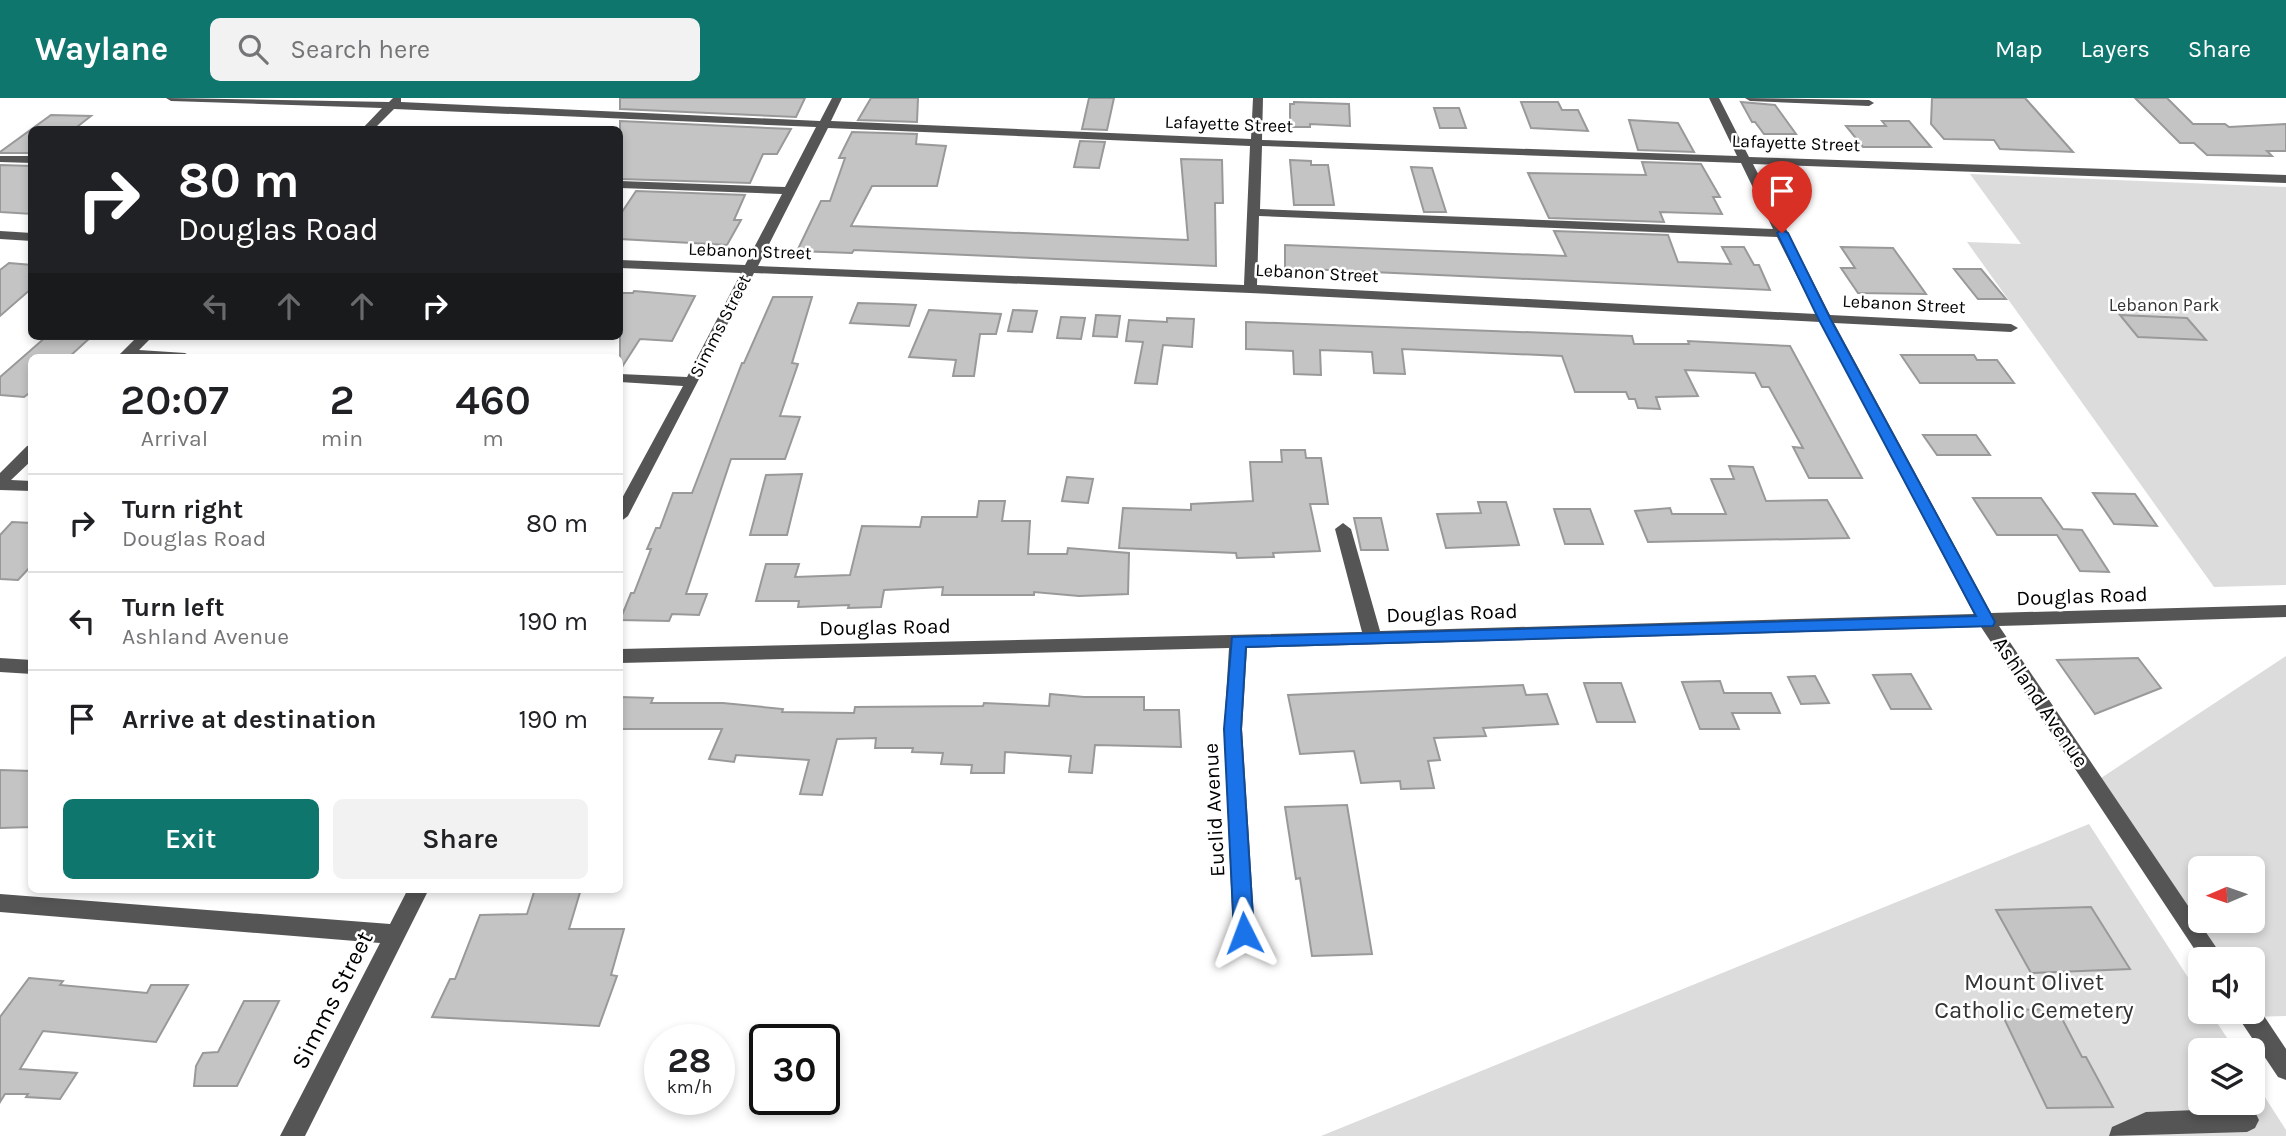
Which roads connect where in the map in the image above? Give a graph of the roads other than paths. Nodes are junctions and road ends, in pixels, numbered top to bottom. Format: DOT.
graph roads {
  1 [pos="171,98"];
  2 [pos="837,98"];
  3 [pos="1258,98"];
  4 [pos="1714,98"];
  5 [pos="1750,98"];
  6 [pos="305,100"];
  7 [pos="396,102"];
  8 [pos="1869,103"];
  9 [pos="822,125"];
  10 [pos="370,126"];
  11 [pos="1256,142"];
  12 [pos="0,159"];
  13 [pos="1745,159"];
  14 [pos="28,160"];
  15 [pos="2286,179"];
  16 [pos="623,184"];
  17 [pos="790,191"];
  18 [pos="1253,212"];
  19 [pos="1782,233"];
  20 [pos="0,235"];
  21 [pos="28,237"];
  22 [pos="623,264"];
  23 [pos="748,270"];
  24 [pos="1250,289"];
  25 [pos="1825,320"];
  26 [pos="2011,328"];
  27 [pos="142,340"];
  28 [pos="128,354"];
  29 [pos="623,378"];
  30 [pos="692,382"];
  31 [pos="28,454"];
  32 [pos="0,483"];
  33 [pos="28,486"];
  34 [pos="623,510"];
  35 [pos="1343,529"];
  36 [pos="2286,611"];
  37 [pos="1987,622"];
  38 [pos="1373,638"];
  39 [pos="1238,642"];
  40 [pos="623,656"];
  41 [pos="0,665"];
  42 [pos="28,667"];
  43 [pos="417,893"];
  44 [pos="0,903"];
  45 [pos="1244,933"];
  46 [pos="396,934"];
  47 [pos="2205,947"];
  48 [pos="2256,1024"];
  49 [pos="2286,1069"];
  50 [pos="2247,1120"];
  51 [pos="292,1136"];
  52 [pos="2121,1136"];
  1 -- 6 [label="street, Lafayette Street"];
  2 -- 9 [label="street, Simms Street"];
  3 -- 11 [label="street"];
  4 -- 13 [label="street, Ashland Avenue"];
  5 -- 8 [label="street"];
  6 -- 7 [label="street, Lafayette Street"];
  7 -- 9 [label="street, Lafayette Street"];
  7 -- 10 [label="street"];
  9 -- 11 [label="street, Lafayette Street"];
  9 -- 17 [label="street, Simms Street"];
  11 -- 13 [label="street, Lafayette Street"];
  11 -- 18 [label="street"];
  12 -- 14 [label="street"];
  13 -- 15 [label="street, Lafayette Street"];
  13 -- 19 [label="street, Ashland Avenue"];
  16 -- 17 [label="street"];
  17 -- 23 [label="street, Simms Street"];
  18 -- 19 [label="street"];
  18 -- 24 [label="street"];
  19 -- 25 [label="street, Ashland Avenue"];
  20 -- 21 [label="street"];
  22 -- 23 [label="street, Lebanon Street"];
  23 -- 24 [label="street, Lebanon Street"];
  23 -- 30 [label="street, Simms Street"];
  24 -- 25 [label="street, Lebanon Street"];
  25 -- 26 [label="street, Lebanon Street"];
  25 -- 37 [label="street, Ashland Avenue"];
  27 -- 28 [label="street"];
  29 -- 30 [label="street"];
  30 -- 34 [label="street, Simms Street"];
  31 -- 32 [label="street"];
  32 -- 33 [label="street"];
  35 -- 38 [label="street"];
  36 -- 37 [label="street, Douglas Road"];
  37 -- 38 [label="street, Douglas Road"];
  37 -- 47 [label="street, Ashland Avenue"];
  38 -- 39 [label="street, Douglas Road"];
  39 -- 40 [label="street, Douglas Road"];
  39 -- 45 [label="street, Euclid Avenue"];
  41 -- 42 [label="street"];
  43 -- 46 [label="street, Simms Street"];
  44 -- 46 [label="street"];
  46 -- 51 [label="street, Simms Street"];
  48 -- 49 [label="street"];
  50 -- 52 [label="street"];
}
